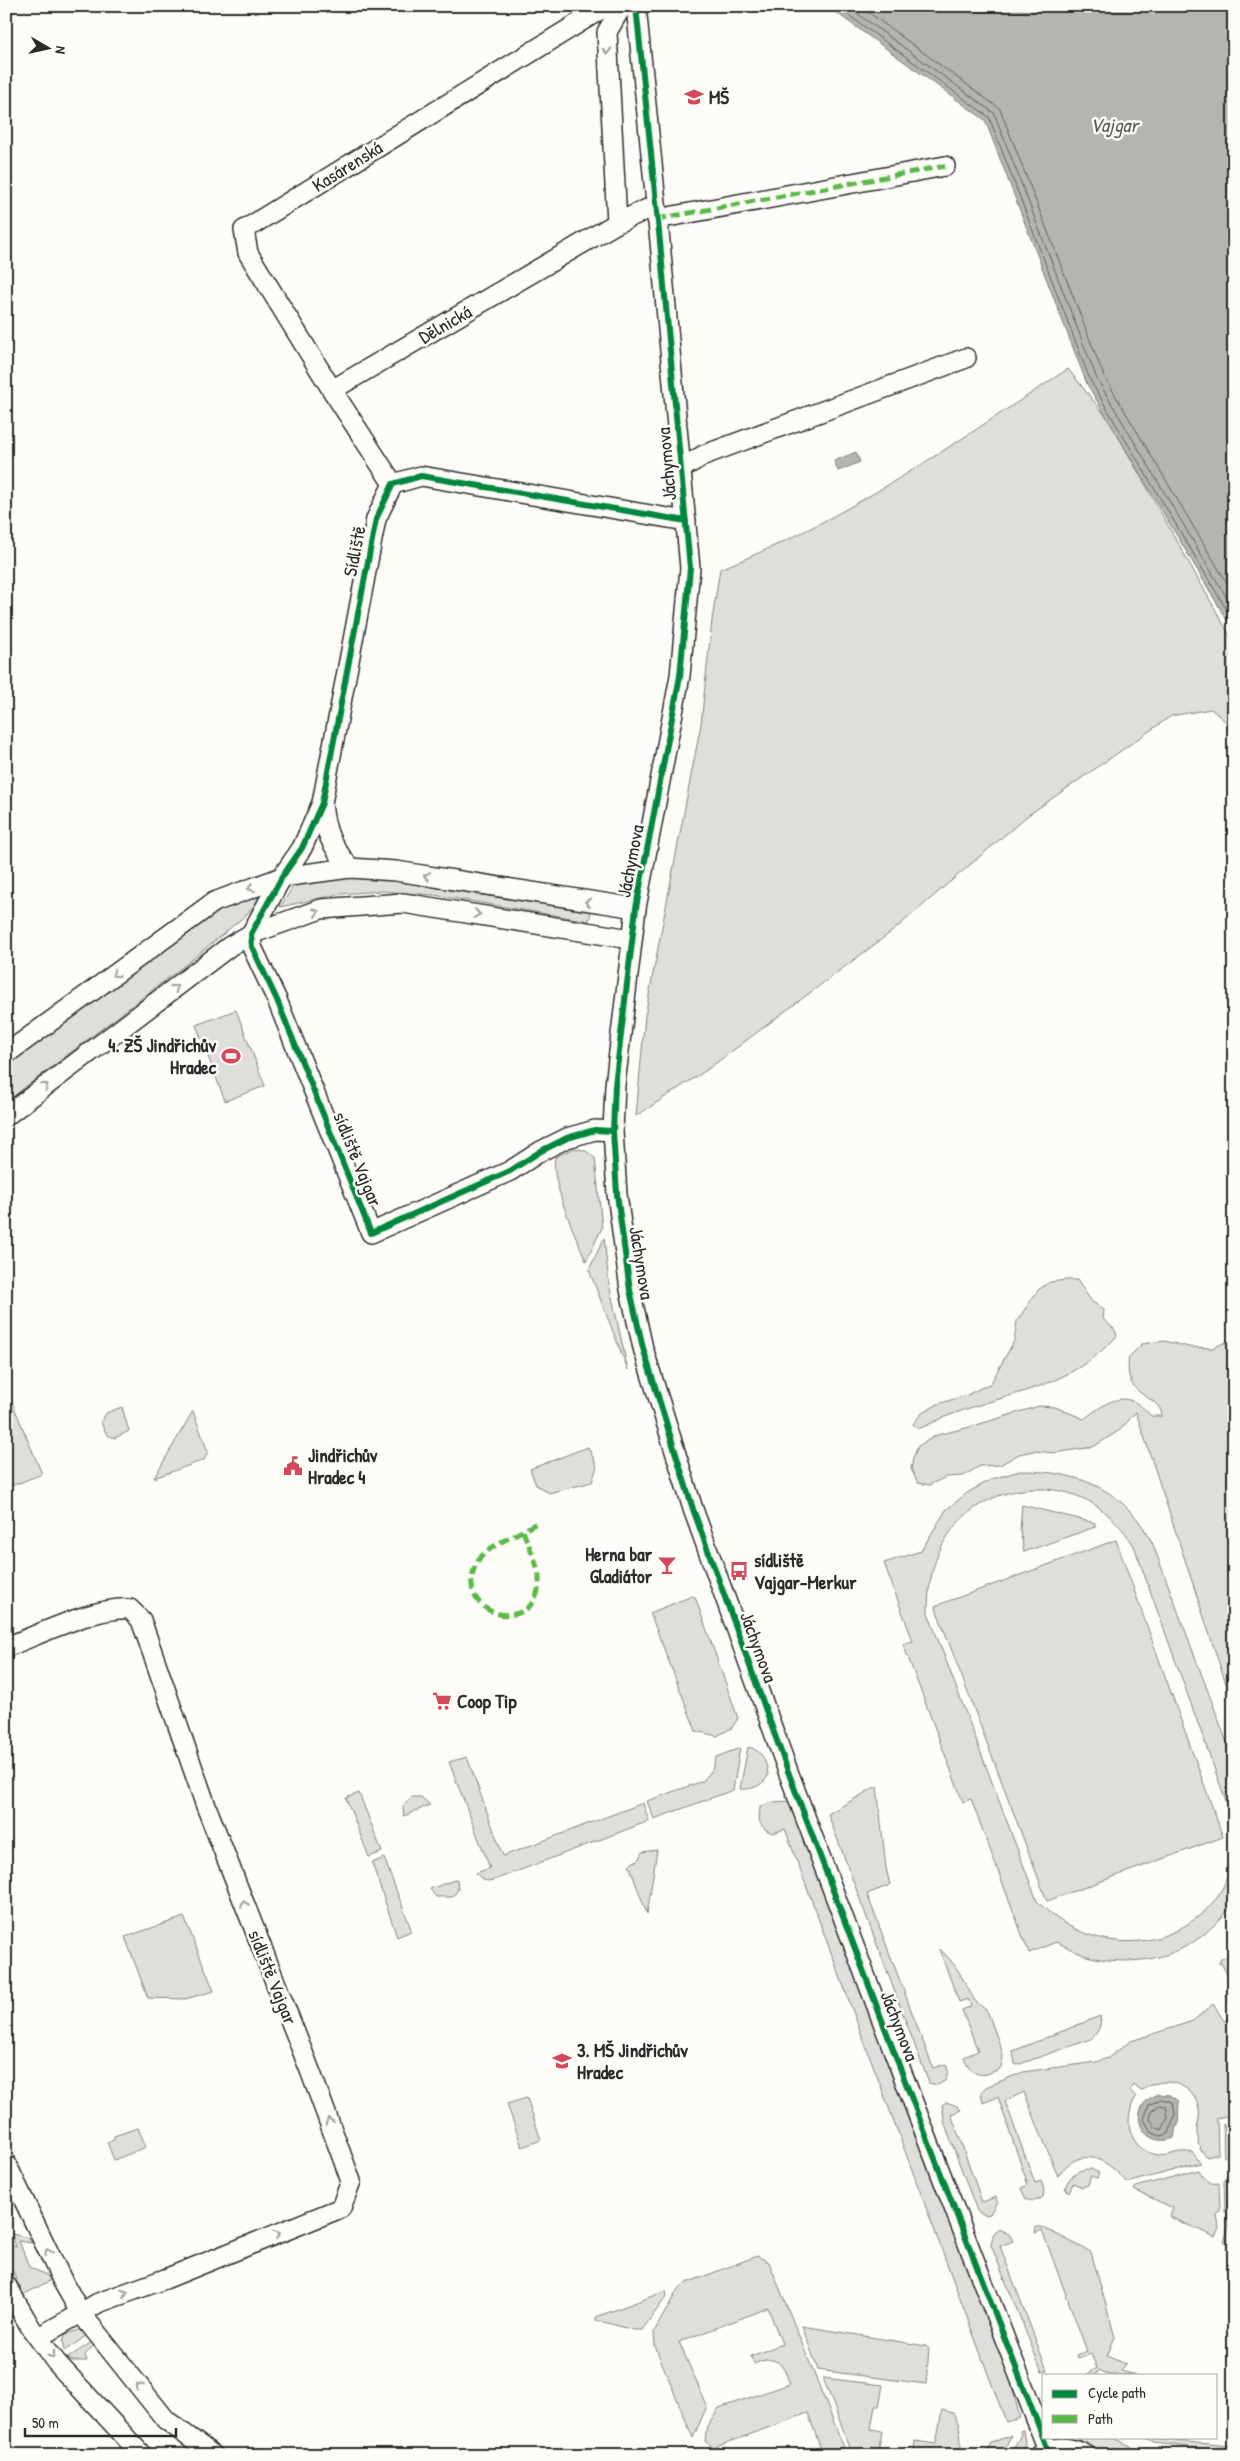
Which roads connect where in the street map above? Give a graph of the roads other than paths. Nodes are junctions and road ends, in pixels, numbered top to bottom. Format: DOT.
graph roads {
  1 [pos="606,6"];
  2 [pos="622,6"];
  3 [pos="636,6"];
  4 [pos="945,166"];
  5 [pos="656,212"];
  6 [pos="617,223"];
  7 [pos="966,358"];
  8 [pos="332,390"];
  9 [pos="682,468"];
  10 [pos="393,484"];
  11 [pos="686,521"];
  12 [pos="322,803"];
  13 [pos="350,868"];
  14 [pos="282,877"];
  15 [pos="636,908"];
  16 [pos="251,934"];
  17 [pos="632,939"];
  18 [pos="6,1054"];
  19 [pos="6,1116"];
  20 [pos="613,1131"];
  21 [pos="6,1647"];
  22 [pos="6,2164"];
  23 [pos="6,2285"];
  24 [pos="80,2312"];
  25 [pos="39,2337"];
  26 [pos="1044,2452"];
  27 [pos="142,2455"];
  28 [pos="212,2455"];
  29 [pos="1086,2455"];
  1 -- 8 [label="street, Kasárenská"];
  2 -- 6 [label="street, one-way"];
  3 -- 5 [label="street, Jáchymova"];
  4 -- 5 [label="street, Dělnická"];
  5 -- 6 [label="street, Dělnická"];
  5 -- 9 [label="street, Jáchymova"];
  6 -- 8 [label="street, Dělnická"];
  7 -- 9 [label="street"];
  8 -- 10 [label="street"];
  9 -- 11 [label="street, Jáchymova"];
  10 -- 11 [label="street"];
  10 -- 12 [label="street, Sídliště"];
  11 -- 15 [label="street, Jáchymova"];
  12 -- 13 [label="street"];
  12 -- 14 [label="street"];
  13 -- 14 [label="street"];
  15 -- 13 [label="street, one-way"];
  14 -- 16 [label="street"];
  14 -- 18 [label="street, one-way"];
  15 -- 17 [label="street, Jáchymova"];
  16 -- 17 [label="street, one-way"];
  19 -- 16 [label="street, one-way"];
  16 -- 20 [label="street, sídliště Vajgar"];
  17 -- 20 [label="street, Jáchymova"];
  20 -- 26 [label="street, Jáchymova"];
  24 -- 21 [label="street, sídliště Vajgar, one-way"];
  24 -- 22 [label="street, one-way"];
  23 -- 25 [label="street"];
  24 -- 25 [label="street, sídliště Vajgar"];
  28 -- 24 [label="street, one-way"];
  25 -- 27 [label="street, one-way"];
  26 -- 29 [label="street, Jáchymova"];
}
